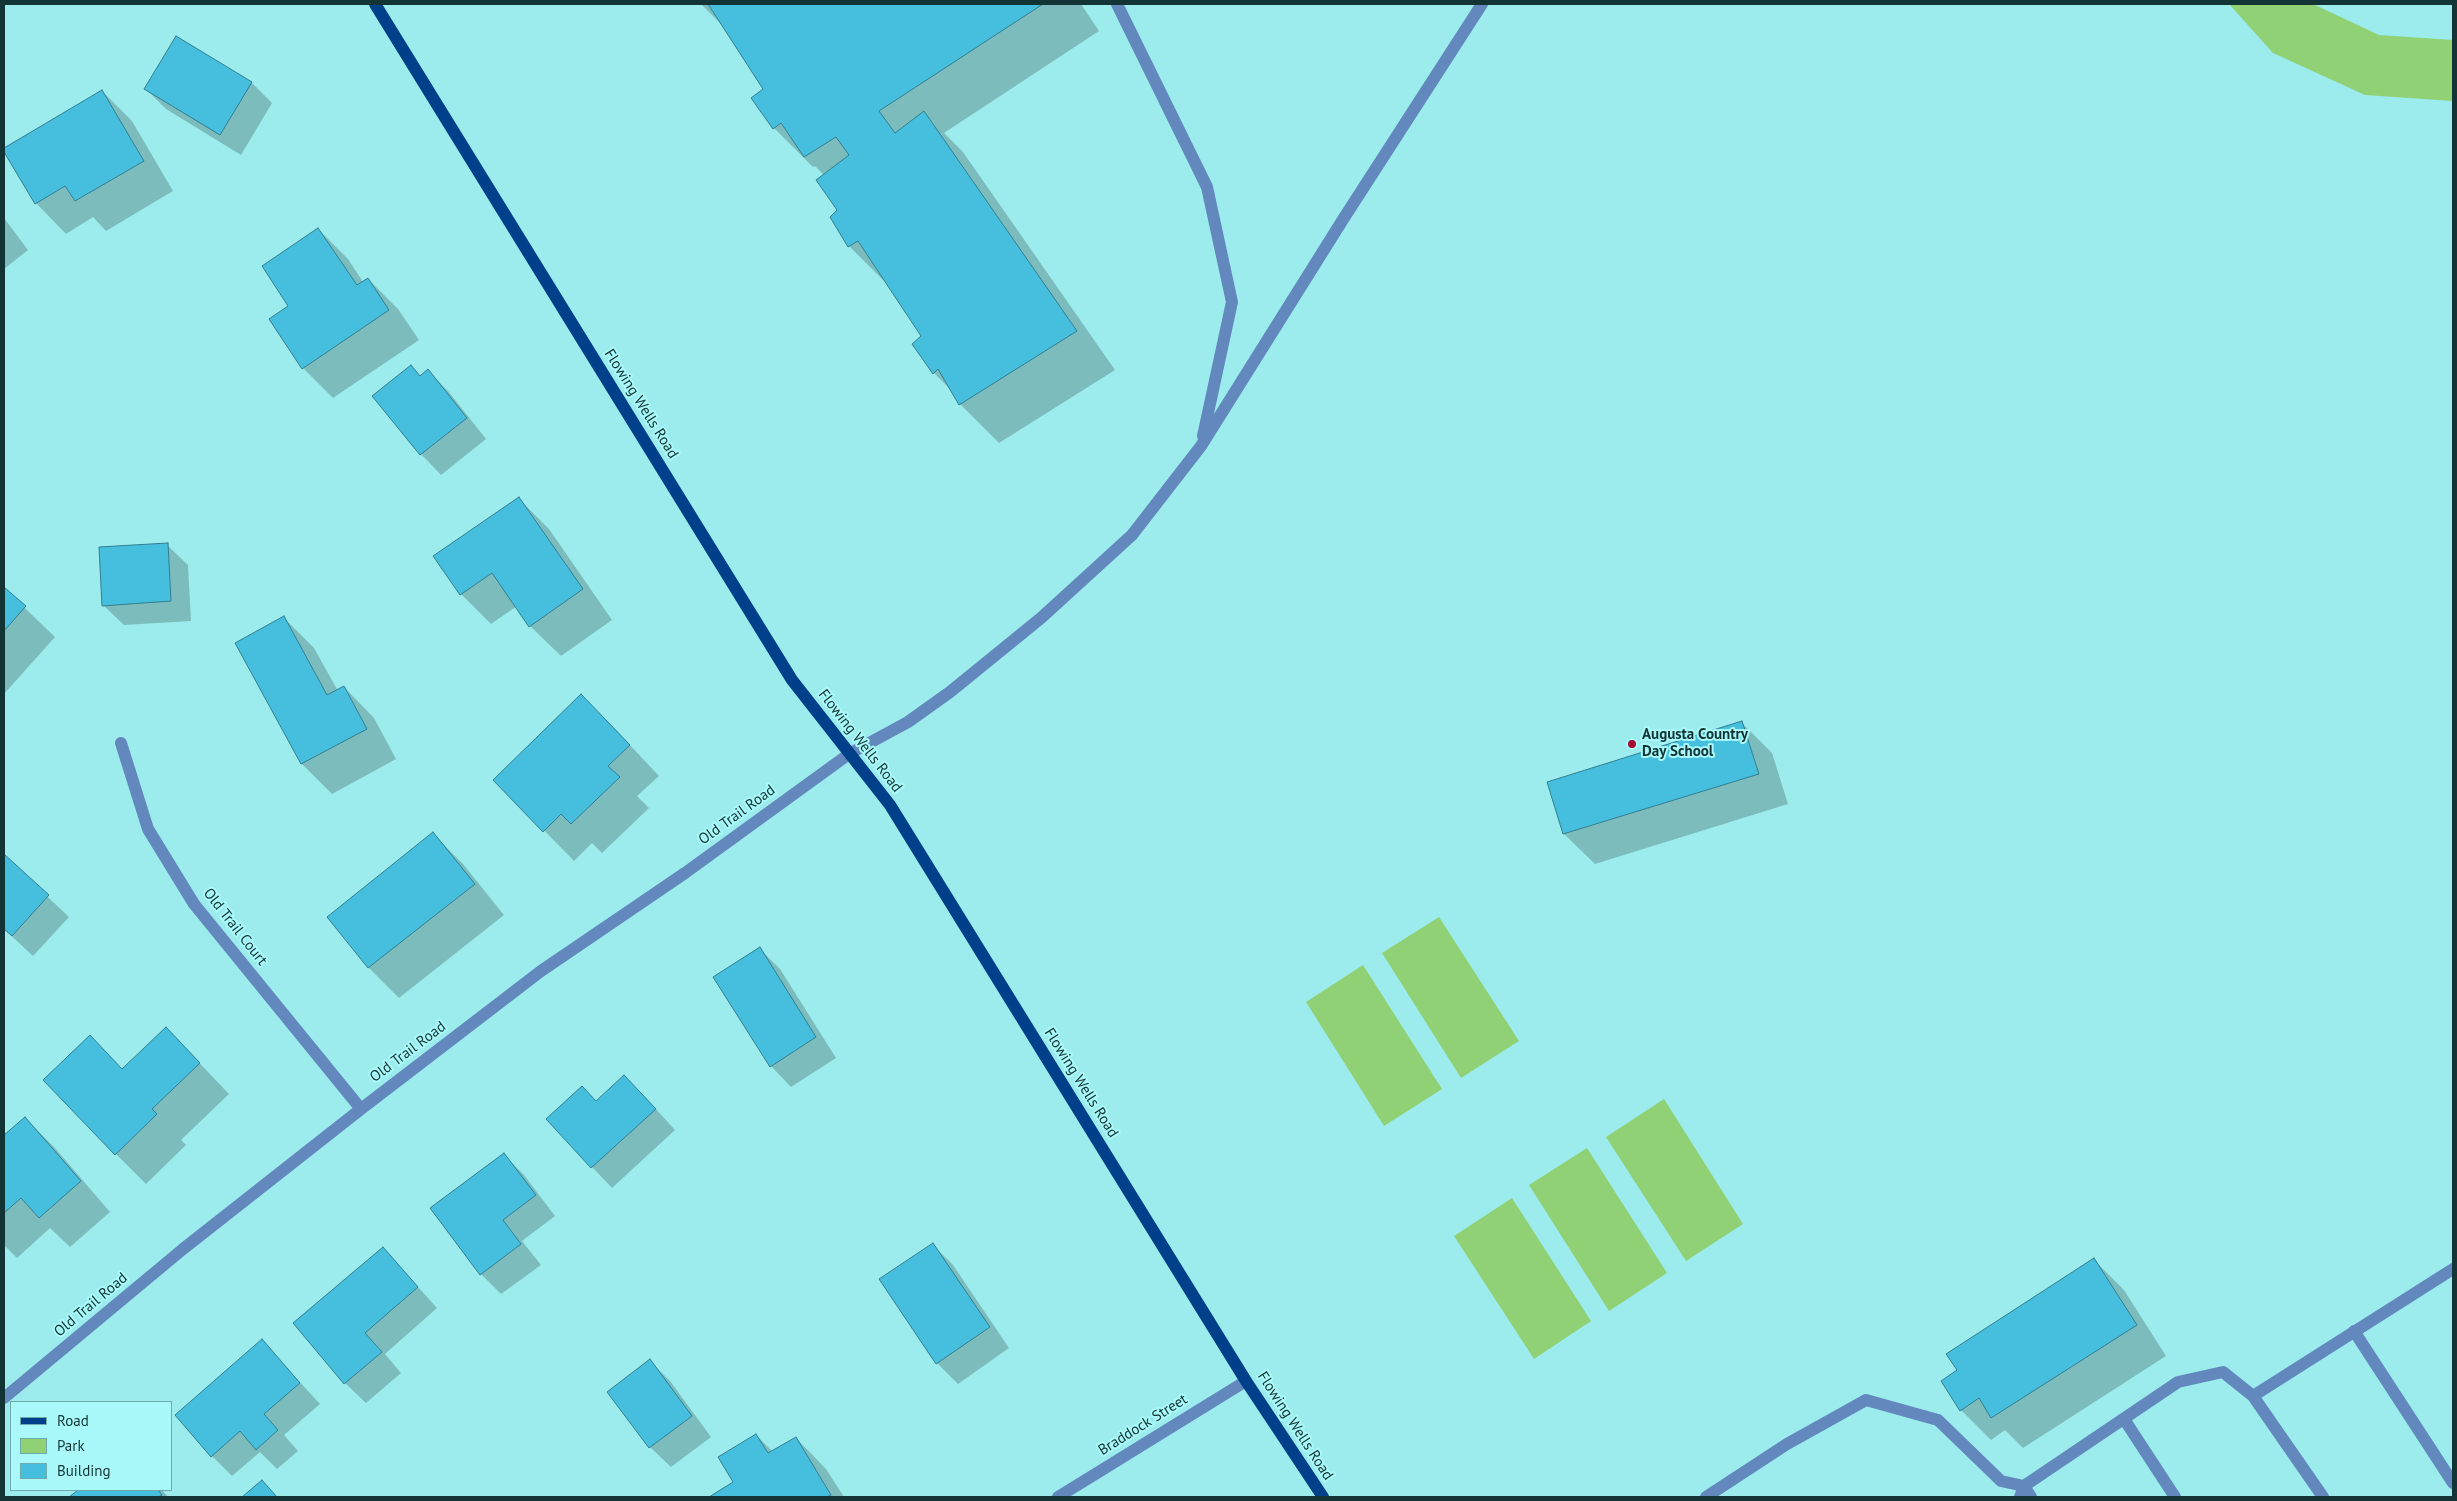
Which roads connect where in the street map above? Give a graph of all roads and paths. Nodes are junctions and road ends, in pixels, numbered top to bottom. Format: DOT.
graph roads {
  1 [pos="375,4"];
  2 [pos="1117,4"];
  3 [pos="1482,4"];
  4 [pos="1200,446"];
  5 [pos="121,743"];
  6 [pos="849,754"];
  7 [pos="361,1108"];
  8 [pos="2453,1268"];
  9 [pos="2354,1331"];
  10 [pos="1246,1381"];
  11 [pos="2254,1396"];
  12 [pos="4,1398"];
  13 [pos="2124,1419"];
  14 [pos="2453,1482"];
  15 [pos="2022,1491"];
  16 [pos="1058,1497"];
  17 [pos="1323,1497"];
  18 [pos="1706,1497"];
  19 [pos="2031,1497"];
  20 [pos="2175,1497"];
  21 [pos="2323,1497"];
  1 -- 6 [label="main road, Flowing Wells Road"];
  2 -- 4 [label="street"];
  3 -- 4 [label="street, Old Trail Road"];
  4 -- 6 [label="street, Old Trail Road"];
  5 -- 7 [label="street, Old Trail Court"];
  6 -- 7 [label="street, Old Trail Road"];
  6 -- 10 [label="main road, Flowing Wells Road"];
  7 -- 12 [label="street, Old Trail Road"];
  8 -- 9 [label="street"];
  9 -- 11 [label="street"];
  9 -- 14 [label="street"];
  10 -- 16 [label="street, Braddock Street"];
  10 -- 17 [label="main road, Flowing Wells Road"];
  11 -- 13 [label="street"];
  11 -- 21 [label="street"];
  13 -- 15 [label="street"];
  13 -- 20 [label="street"];
  15 -- 18 [label="street"];
  15 -- 19 [label="street"];
}
